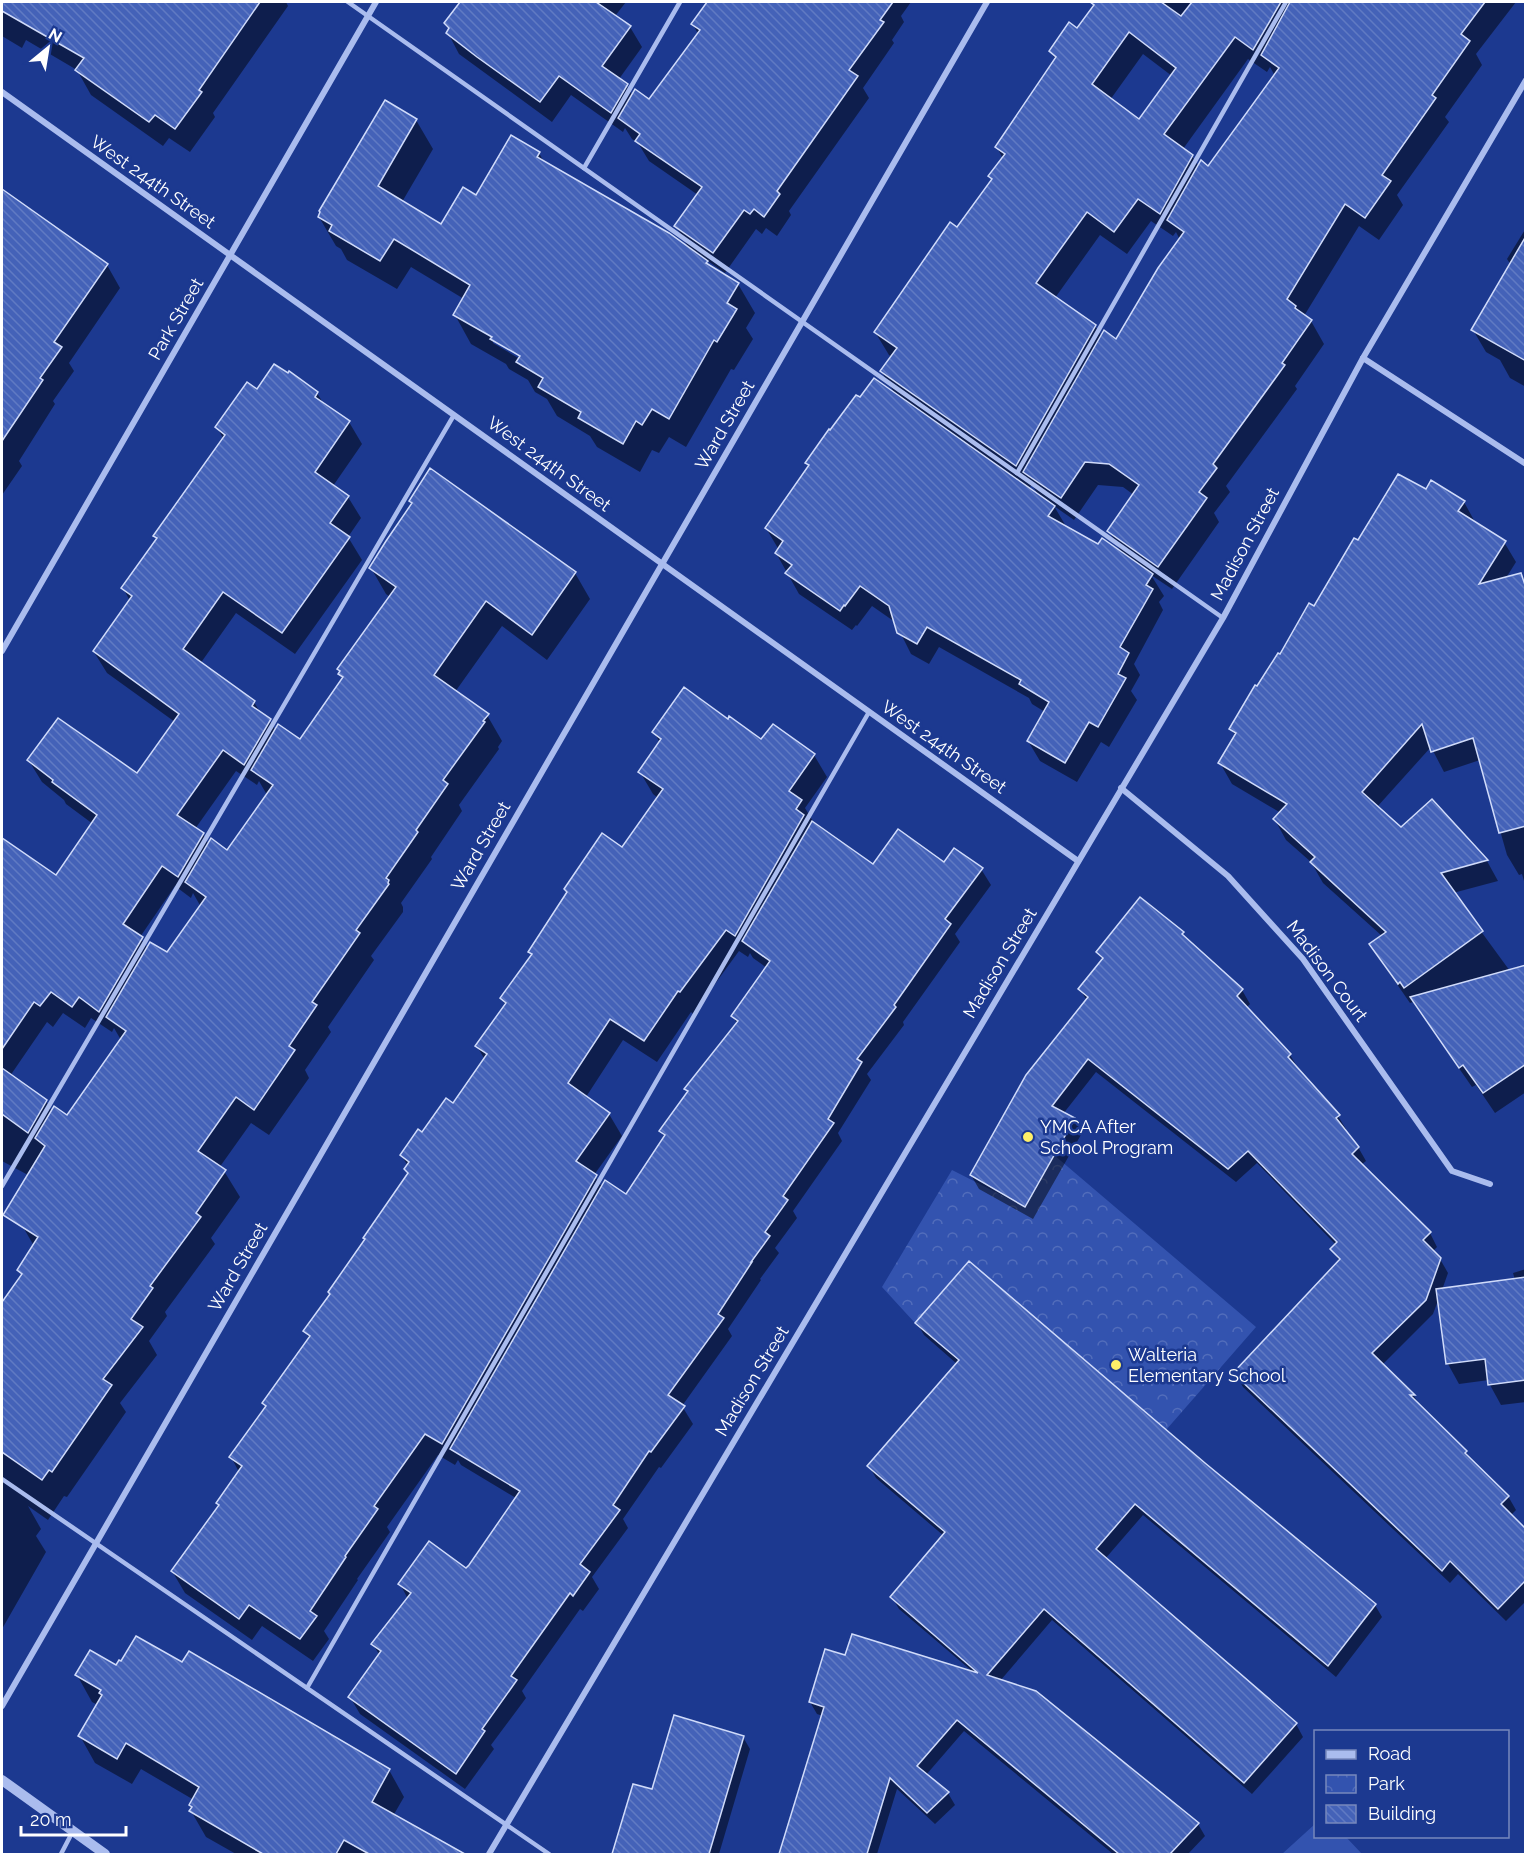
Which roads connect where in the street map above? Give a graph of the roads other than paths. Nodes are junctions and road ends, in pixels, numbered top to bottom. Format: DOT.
graph roads {
  1 [pos="348,2"];
  2 [pos="376,2"];
  3 [pos="681,2"];
  4 [pos="987,2"];
  5 [pos="1286,2"];
  6 [pos="368,15"];
  7 [pos="1526,80"];
  8 [pos="2,92"];
  9 [pos="584,168"];
  10 [pos="230,255"];
  11 [pos="802,321"];
  12 [pos="1364,358"];
  13 [pos="454,415"];
  14 [pos="1526,464"];
  15 [pos="1017,473"];
  16 [pos="662,563"];
  17 [pos="1222,618"];
  18 [pos="2,651"];
  19 [pos="869,712"];
  20 [pos="1121,788"];
  21 [pos="1078,861"];
  22 [pos="1490,1184"];
  23 [pos="2,1186"];
  24 [pos="2,1479"];
  25 [pos="95,1544"];
  26 [pos="307,1688"];
  27 [pos="2,1706"];
  28 [pos="2,1780"];
  29 [pos="506,1825"];
  30 [pos="73,1832"];
  31 [pos="61,1854"];
  32 [pos="105,1854"];
  33 [pos="489,1854"];
  34 [pos="549,1854"];
  1 -- 6 [label="lane"];
  2 -- 6 [label="street, Park Street"];
  3 -- 9 [label="lane"];
  4 -- 11 [label="street, Ward Street"];
  5 -- 15 [label="lane"];
  6 -- 9 [label="lane"];
  6 -- 10 [label="street, Park Street"];
  7 -- 12 [label="street, Madison Street"];
  8 -- 10 [label="street, West 244th Street"];
  9 -- 11 [label="lane"];
  10 -- 13 [label="street, West 244th Street"];
  10 -- 18 [label="street, Park Street"];
  11 -- 15 [label="lane"];
  11 -- 16 [label="street, Ward Street"];
  12 -- 14 [label="street"];
  12 -- 17 [label="street, Madison Street"];
  13 -- 16 [label="street, West 244th Street"];
  13 -- 23 [label="lane"];
  15 -- 17 [label="lane"];
  16 -- 19 [label="street, West 244th Street"];
  16 -- 25 [label="street, Ward Street"];
  17 -- 20 [label="street, Madison Street"];
  19 -- 21 [label="street, West 244th Street"];
  19 -- 26 [label="lane"];
  20 -- 21 [label="street, Madison Street"];
  20 -- 22 [label="street, Madison Court"];
  21 -- 29 [label="street, Madison Street"];
  24 -- 25 [label="lane"];
  25 -- 26 [label="lane"];
  25 -- 27 [label="street, Ward Street"];
  26 -- 29 [label="lane"];
  28 -- 30 [label="street"];
  29 -- 33 [label="street, Madison Street"];
  29 -- 34 [label="lane"];
  30 -- 31 [label="lane"];
  30 -- 32 [label="street"];
}
